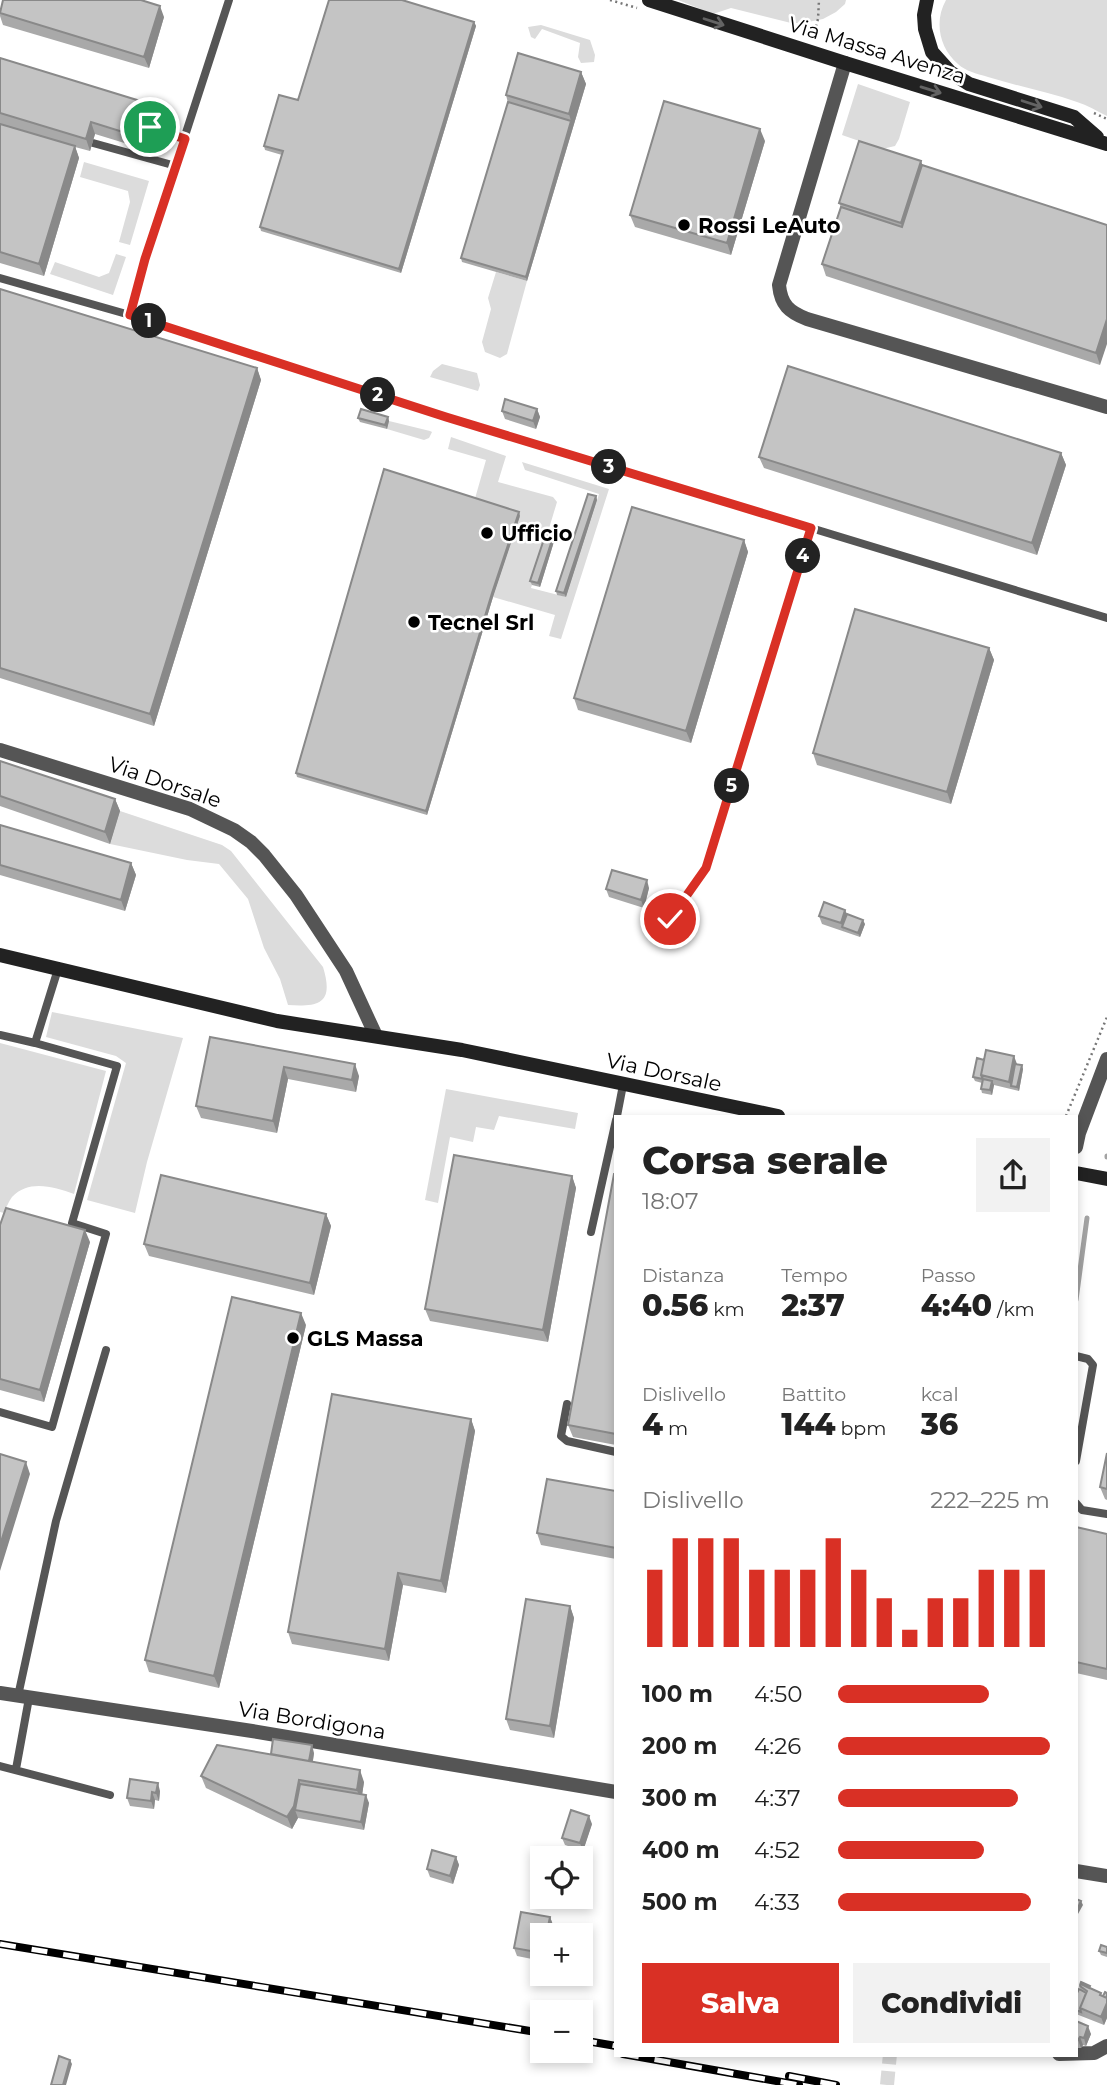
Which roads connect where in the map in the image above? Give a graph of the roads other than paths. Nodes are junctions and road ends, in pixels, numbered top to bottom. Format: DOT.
graph roads {
  1 [pos="229,0"];
  2 [pos="649,0"];
  3 [pos="927,0"];
  4 [pos="845,63"];
  5 [pos="93,143"];
  6 [pos="1105,143"];
  7 [pos="176,166"];
  8 [pos="0,278"];
  9 [pos="130,315"];
  10 [pos="1107,407"];
  11 [pos="811,528"];
  12 [pos="1107,618"];
  13 [pos="0,750"];
  14 [pos="670,919"];
  15 [pos="0,955"];
  16 [pos="58,970"];
  17 [pos="0,1035"];
  18 [pos="376,1036"];
  19 [pos="35,1043"];
  20 [pos="1107,1059"];
  21 [pos="623,1085"];
  22 [pos="618,1115"];
  23 [pos="766,1115"];
  24 [pos="614,1131"];
  25 [pos="1078,1138"];
  26 [pos="1078,1173"];
  27 [pos="1107,1179"];
  28 [pos="591,1232"];
  29 [pos="106,1350"];
  30 [pos="1078,1356"];
  31 [pos="567,1404"];
  32 [pos="0,1412"];
  33 [pos="1078,1450"];
  34 [pos="614,1452"];
  35 [pos="1078,1505"];
  36 [pos="1107,1514"];
  37 [pos="0,1693"];
  38 [pos="23,1697"];
  39 [pos="0,1766"];
  40 [pos="16,1769"];
  41 [pos="614,1792"];
  42 [pos="110,1795"];
  43 [pos="1078,1871"];
  44 [pos="1107,1876"];
  45 [pos="1107,2047"];
  46 [pos="1078,2053"];
  1 -- 7 [label="lane"];
  2 -- 4 [label="street, Via Massa Avenza, one-way"];
  3 -- 6 [label="street, one-way"];
  4 -- 6 [label="street, Via Massa Avenza, one-way"];
  4 -- 10 [label="street"];
  5 -- 7 [label="lane"];
  7 -- 9 [label="lane"];
  8 -- 9 [label="lane"];
  9 -- 11 [label="lane"];
  11 -- 12 [label="lane"];
  11 -- 14 [label="lane"];
  13 -- 18 [label="street, Via Dorsale"];
  15 -- 16 [label="street, Via Dorsale"];
  16 -- 18 [label="street, Via Dorsale"];
  16 -- 19 [label="lane"];
  17 -- 19 [label="lane"];
  18 -- 21 [label="street, Via Dorsale"];
  19 -- 32 [label="lane"];
  20 -- 25 [label="street"];
  21 -- 22 [label="lane"];
  21 -- 23 [label="street, Via Dorsale"];
  24 -- 28 [label="lane"];
  26 -- 27 [label="street"];
  29 -- 38 [label="lane"];
  30 -- 33 [label="lane"];
  31 -- 34 [label="lane"];
  35 -- 36 [label="lane"];
  37 -- 38 [label="street, Via Bordigona"];
  38 -- 40 [label="lane"];
  38 -- 41 [label="street, Via Bordigona"];
  39 -- 40 [label="lane"];
  40 -- 42 [label="lane"];
  43 -- 44 [label="street"];
  45 -- 46 [label="street"];
}
